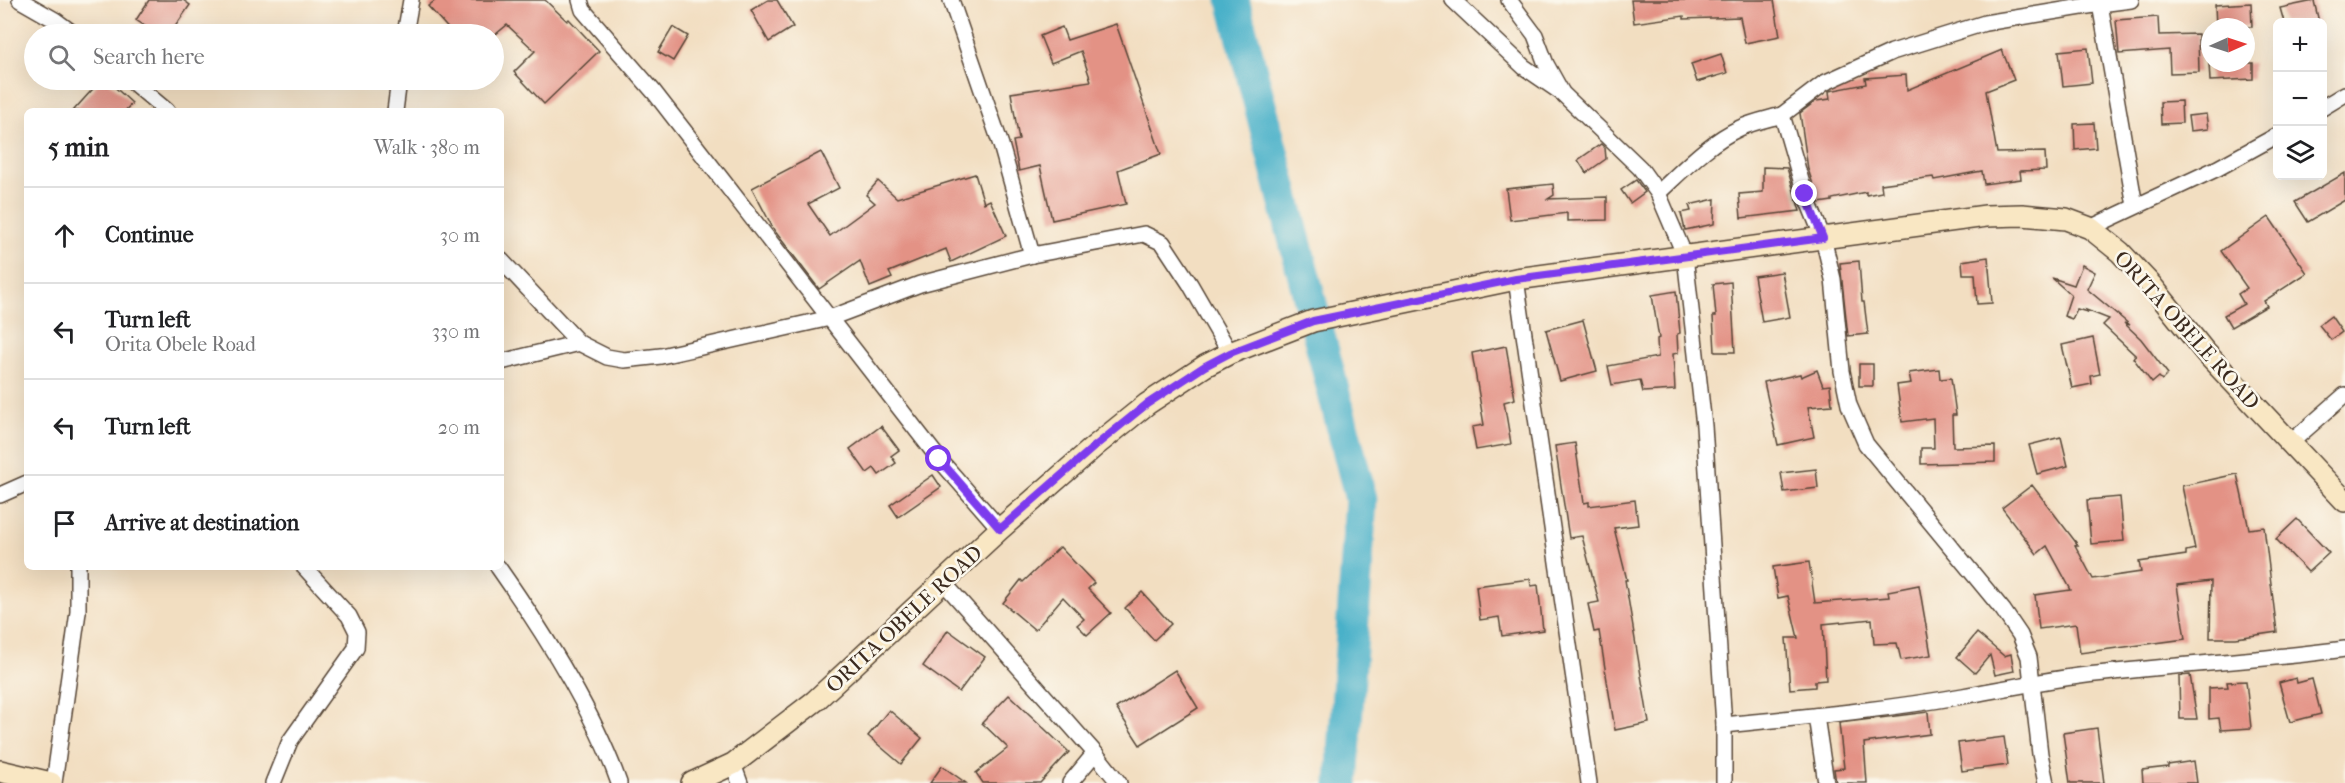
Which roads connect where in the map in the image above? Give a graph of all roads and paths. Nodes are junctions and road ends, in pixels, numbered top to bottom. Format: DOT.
graph roads {
  1 [pos="20,0"];
  2 [pos="411,0"];
  3 [pos="580,0"];
  4 [pos="951,0"];
  5 [pos="1453,0"];
  6 [pos="1509,0"];
  7 [pos="2132,0"];
  8 [pos="2100,4"];
  9 [pos="60,24"];
  10 [pos="407,24"];
  11 [pos="142,90"];
  12 [pos="398,90"];
  13 [pos="1562,93"];
  14 [pos="2345,94"];
  15 [pos="2327,105"];
  16 [pos="163,108"];
  17 [pos="395,108"];
  18 [pos="1782,116"];
  19 [pos="2273,137"];
  20 [pos="1658,192"];
  21 [pos="2134,206"];
  22 [pos="2090,228"];
  23 [pos="1823,238"];
  24 [pos="1032,255"];
  25 [pos="1685,256"];
  26 [pos="504,263"];
  27 [pos="1516,279"];
  28 [pos="830,318"];
  29 [pos="579,343"];
  30 [pos="1230,353"];
  31 [pos="504,361"];
  32 [pos="2345,395"];
  33 [pos="2289,444"];
  34 [pos="24,484"];
  35 [pos="0,495"];
  36 [pos="2345,501"];
  37 [pos="1000,529"];
  38 [pos="78,570"];
  39 [pos="307,570"];
  40 [pos="500,570"];
  41 [pos="944,584"];
  42 [pos="2345,649"];
  43 [pos="2031,682"];
  44 [pos="1815,716"];
  45 [pos="1724,725"];
  46 [pos="1095,753"];
  47 [pos="0,771"];
  48 [pos="737,774"];
  49 [pos="52,783"];
  50 [pos="273,783"];
  51 [pos="619,783"];
  52 [pos="692,783"];
  53 [pos="1070,783"];
  54 [pos="1119,783"];
  55 [pos="1589,783"];
  56 [pos="1725,783"];
  57 [pos="1826,783"];
  58 [pos="2046,783"];
  1 -- 9 [label="street"];
  2 -- 10 [label="street"];
  3 -- 28 [label="street"];
  4 -- 24 [label="street"];
  5 -- 13 [label="street"];
  6 -- 13 [label="street"];
  7 -- 8 [label="street"];
  8 -- 18 [label="street"];
  8 -- 21 [label="street"];
  11 -- 16 [label="street"];
  12 -- 17 [label="street"];
  13 -- 20 [label="street"];
  14 -- 15 [label="street"];
  18 -- 20 [label="street"];
  18 -- 23 [label="street"];
  19 -- 21 [label="street"];
  20 -- 25 [label="street"];
  21 -- 22 [label="street"];
  22 -- 23 [label="main road, ORITA OBELE ROAD"];
  22 -- 33 [label="main road, ORITA OBELE ROAD"];
  23 -- 25 [label="main road, ORITA OBELE ROAD"];
  23 -- 43 [label="street"];
  24 -- 28 [label="street"];
  24 -- 30 [label="street"];
  25 -- 27 [label="main road, ORITA OBELE ROAD"];
  25 -- 45 [label="street"];
  26 -- 29 [label="street"];
  27 -- 30 [label="main road, ORITA OBELE ROAD"];
  27 -- 55 [label="street"];
  28 -- 29 [label="street"];
  28 -- 37 [label="street"];
  29 -- 31 [label="street"];
  30 -- 37 [label="main road, ORITA OBELE ROAD"];
  32 -- 33 [label="street"];
  33 -- 36 [label="main road, ORITA OBELE ROAD"];
  34 -- 35 [label="street"];
  37 -- 41 [label="main road, ORITA OBELE ROAD"];
  38 -- 49 [label="street"];
  39 -- 50 [label="street"];
  40 -- 51 [label="street"];
  41 -- 46 [label="street"];
  41 -- 48 [label="main road, ORITA OBELE ROAD"];
  42 -- 43 [label="street"];
  43 -- 44 [label="street"];
  43 -- 58 [label="street"];
  44 -- 45 [label="street"];
  44 -- 57 [label="street"];
  45 -- 56 [label="street"];
  46 -- 53 [label="street"];
  46 -- 54 [label="street"];
  47 -- 49 [label="main road"];
  48 -- 52 [label="main road, ORITA OBELE ROAD"];
}
